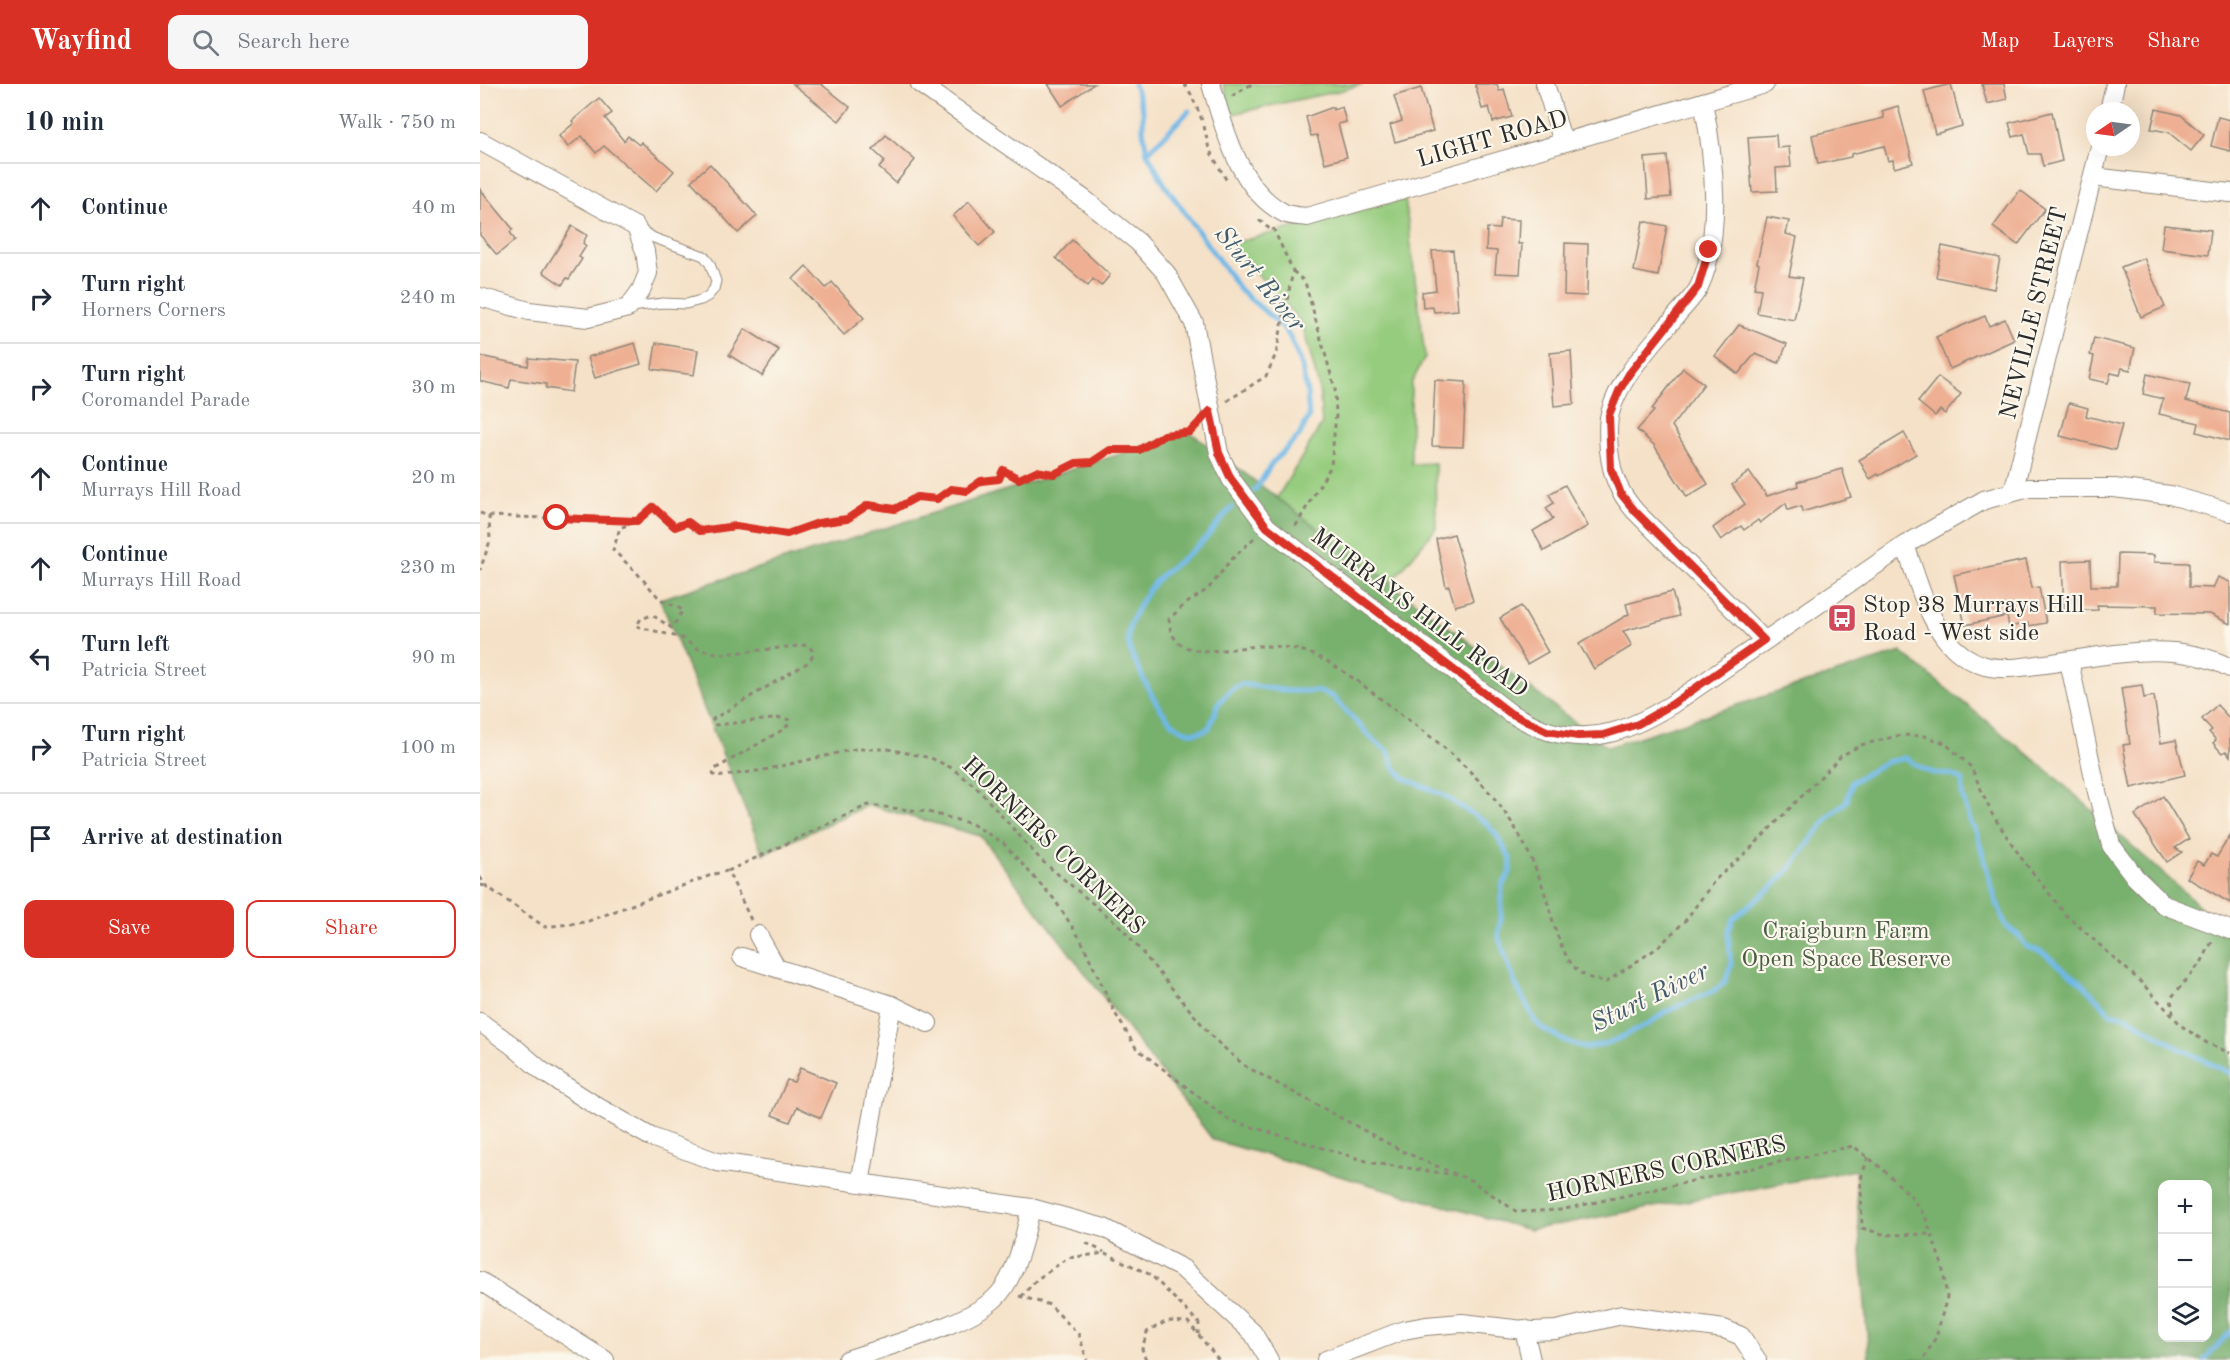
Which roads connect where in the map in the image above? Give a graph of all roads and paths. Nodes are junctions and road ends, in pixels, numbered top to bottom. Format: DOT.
graph roads {
  1 [pos="920,84"];
  2 [pos="1184,84"];
  3 [pos="1211,84"];
  4 [pos="1252,84"];
  5 [pos="1545,84"];
  6 [pos="1765,84"];
  7 [pos="2115,84"];
  8 [pos="1191,94"];
  9 [pos="1703,102"];
  10 [pos="2111,102"];
  11 [pos="1217,104"];
  12 [pos="480,141"];
  13 [pos="1563,142"];
  14 [pos="2098,156"];
  15 [pos="2093,177"];
  16 [pos="2230,193"];
  17 [pos="1269,203"];
  18 [pos="636,227"];
  19 [pos="1293,271"];
  20 [pos="480,297"];
  21 [pos="628,308"];
  22 [pos="1210,411"];
  23 [pos="2013,492"];
  24 [pos="2230,512"];
  25 [pos="480,513"];
  26 [pos="489,516"];
  27 [pos="637,521"];
  28 [pos="1264,523"];
  29 [pos="1287,542"];
  30 [pos="1905,545"];
  31 [pos="480,570"];
  32 [pos="1764,640"];
  33 [pos="2069,661"];
  34 [pos="2230,668"];
  35 [pos="728,871"];
  36 [pos="480,877"];
  37 [pos="480,885"];
  38 [pos="486,886"];
  39 [pos="2225,929"];
  40 [pos="758,935"];
  41 [pos="742,957"];
  42 [pos="776,967"];
  43 [pos="892,1005"];
  44 [pos="480,1022"];
  45 [pos="928,1023"];
  46 [pos="2230,1053"];
  47 [pos="1868,1157"];
  48 [pos="1461,1176"];
  49 [pos="860,1183"];
  50 [pos="1031,1208"];
  51 [pos="1931,1234"];
  52 [pos="1086,1243"];
  53 [pos="1107,1254"];
  54 [pos="480,1281"];
  55 [pos="1021,1297"];
  56 [pos="991,1300"];
  57 [pos="1524,1329"];
  58 [pos="1198,1334"];
  59 [pos="584,1354"];
  60 [pos="605,1360"];
  61 [pos="847,1360"];
  62 [pos="1087,1360"];
  63 [pos="1146,1360"];
  64 [pos="1219,1360"];
  65 [pos="1269,1360"];
  66 [pos="1326,1360"];
  67 [pos="1531,1360"];
  68 [pos="1757,1360"];
  69 [pos="1923,1360"];
  1 -- 22 [label="street, MURRAYS HILL ROAD"];
  2 -- 8 [label="path"];
  3 -- 11 [label="street"];
  4 -- 11 [label="path"];
  5 -- 13 [label="street"];
  6 -- 9 [label="street, LIGHT ROAD"];
  7 -- 10 [label="street"];
  9 -- 13 [label="street, LIGHT ROAD"];
  9 -- 32 [label="street"];
  11 -- 17 [label="street"];
  12 -- 18 [label="street"];
  13 -- 17 [label="street, LIGHT ROAD"];
  14 -- 15 [label="street, NEVILLE STREET"];
  15 -- 16 [label="street"];
  15 -- 23 [label="street, NEVILLE STREET"];
  17 -- 19 [label="path"];
  18 -- 21 [label="street"];
  18 -- 21 [label="lane"];
  19 -- 22 [label="path"];
  19 -- 29 [label="path"];
  20 -- 21 [label="street"];
  22 -- 27 [label="path, HORNERS CORNERS"];
  22 -- 28 [label="street, MURRAYS HILL ROAD"];
  23 -- 24 [label="street, MURRAYS HILL ROAD"];
  23 -- 30 [label="street, MURRAYS HILL ROAD"];
  25 -- 26 [label="path"];
  26 -- 27 [label="path"];
  26 -- 31 [label="path"];
  27 -- 48 [label="path, HORNERS CORNERS"];
  28 -- 29 [label="street, MURRAYS HILL ROAD"];
  28 -- 46 [label="path"];
  29 -- 32 [label="street, MURRAYS HILL ROAD"];
  30 -- 32 [label="street, MURRAYS HILL ROAD"];
  30 -- 33 [label="street"];
  33 -- 34 [label="street"];
  33 -- 39 [label="street"];
  35 -- 38 [label="path"];
  35 -- 40 [label="path"];
  35 -- 48 [label="path"];
  36 -- 38 [label="path"];
  37 -- 38 [label="path"];
  39 -- 46 [label="path"];
  40 -- 42 [label="street"];
  41 -- 42 [label="street"];
  42 -- 43 [label="street"];
  43 -- 45 [label="street"];
  43 -- 49 [label="street"];
  44 -- 49 [label="street"];
  47 -- 48 [label="path, HORNERS CORNERS"];
  47 -- 51 [label="path, HORNERS CORNERS"];
  47 -- 51 [label="path"];
  49 -- 50 [label="street"];
  50 -- 56 [label="street"];
  50 -- 65 [label="street"];
  51 -- 69 [label="path, HORNERS CORNERS"];
  52 -- 53 [label="path"];
  53 -- 55 [label="path"];
  53 -- 58 [label="path"];
  54 -- 59 [label="street"];
  55 -- 56 [label="path"];
  55 -- 62 [label="path"];
  56 -- 61 [label="street"];
  57 -- 66 [label="street"];
  57 -- 67 [label="street"];
  57 -- 68 [label="street"];
  58 -- 63 [label="path"];
  58 -- 64 [label="path"];
  59 -- 60 [label="street"];
}
